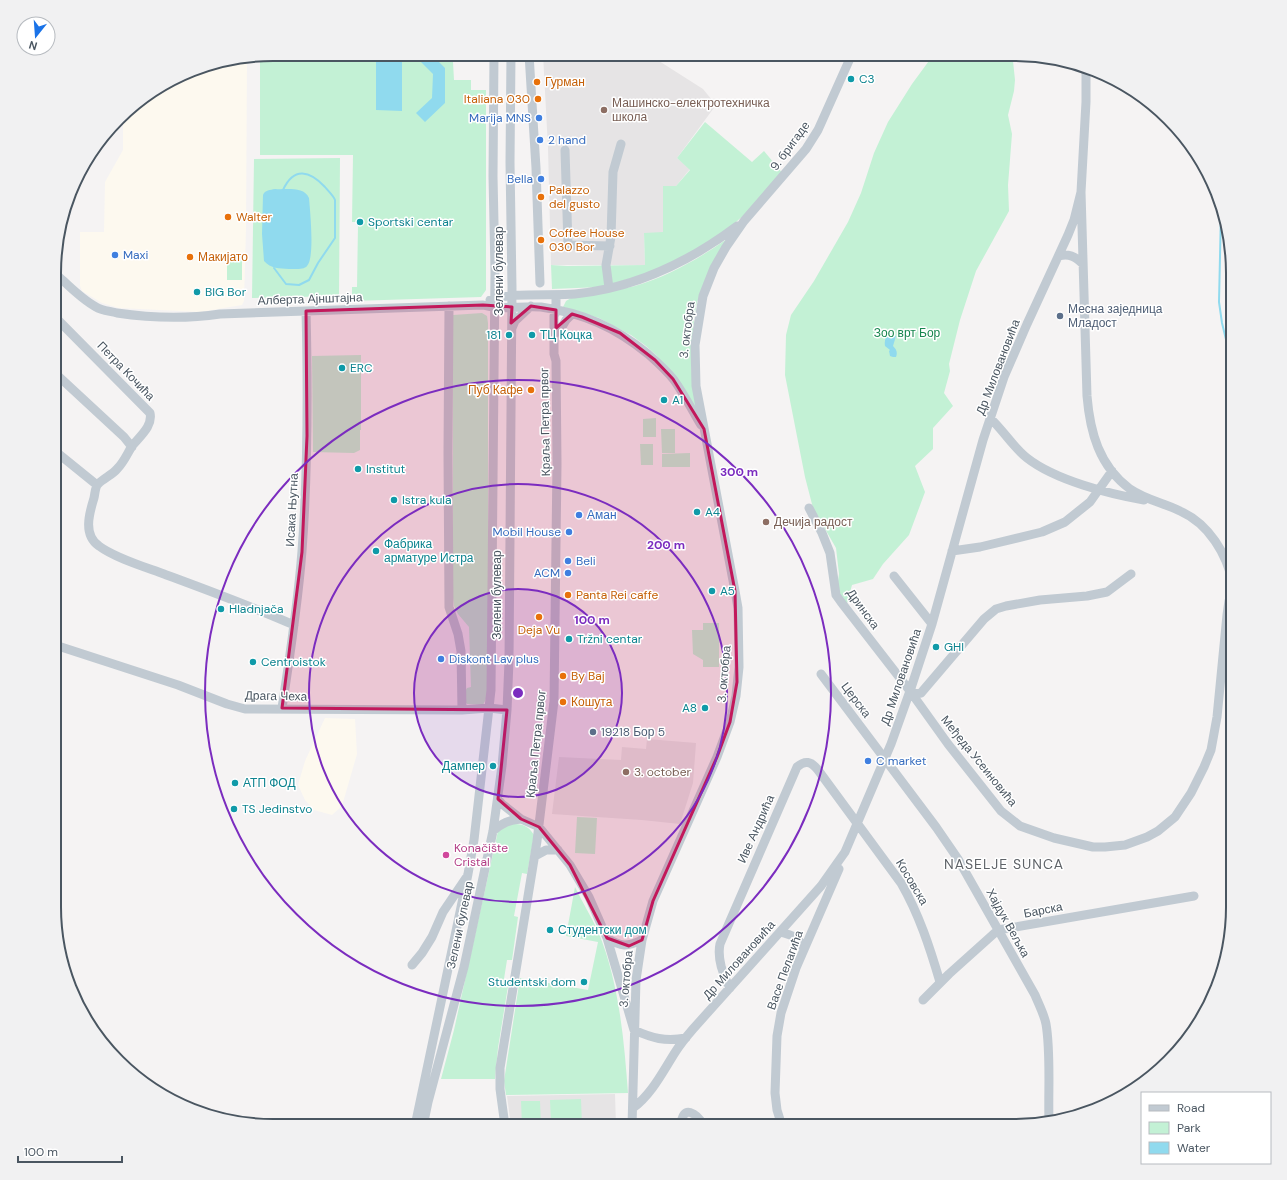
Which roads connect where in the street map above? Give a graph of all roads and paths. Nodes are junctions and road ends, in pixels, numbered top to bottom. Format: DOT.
graph roads {
  1 [pos="494,61"];
  2 [pos="511,61"];
  3 [pos="529,61"];
  4 [pos="849,61"];
  5 [pos="1087,74"];
  6 [pos="621,144"];
  7 [pos="564,150"];
  8 [pos="1081,192"];
  9 [pos="744,221"];
  10 [pos="610,246"];
  11 [pos="1059,256"];
  12 [pos="1083,264"];
  13 [pos="61,278"];
  14 [pos="512,280"];
  15 [pos="540,283"];
  16 [pos="609,288"];
  17 [pos="556,295"];
  18 [pos="512,296"];
  19 [pos="530,296"];
  20 [pos="494,303"];
  21 [pos="449,306"];
  22 [pos="531,306"];
  23 [pos="512,307"];
  24 [pos="306,311"];
  25 [pos="556,311"];
  26 [pos="572,314"];
  27 [pos="61,323"];
  28 [pos="511,331"];
  29 [pos="559,332"];
  30 [pos="556,362"];
  31 [pos="61,379"];
  32 [pos="990,418"];
  33 [pos="704,429"];
  34 [pos="132,447"];
  35 [pos="61,455"];
  36 [pos="1112,471"];
  37 [pos="97,485"];
  38 [pos="1099,489"];
  39 [pos="1151,501"];
  40 [pos="809,508"];
  41 [pos="952,551"];
  42 [pos="1226,560"];
  43 [pos="1131,574"];
  44 [pos="894,576"];
  45 [pos="932,624"];
  46 [pos="294,625"];
  47 [pos="1226,630"];
  48 [pos="61,647"];
  49 [pos="821,674"];
  50 [pos="910,692"];
  51 [pos="282,708"];
  52 [pos="489,708"];
  53 [pos="462,710"];
  54 [pos="507,710"];
  55 [pos="885,759"];
  56 [pos="498,799"];
  57 [pos="521,819"];
  58 [pos="858,824"];
  59 [pos="539,827"];
  60 [pos="493,831"];
  61 [pos="558,850"];
  62 [pos="845,852"];
  63 [pos="535,856"];
  64 [pos="468,874"];
  65 [pos="1194,896"];
  66 [pos="443,912"];
  67 [pos="460,916"];
  68 [pos="998,930"];
  69 [pos="780,932"];
  70 [pos="607,938"];
  71 [pos="642,940"];
  72 [pos="804,949"];
  73 [pos="412,965"];
  74 [pos="940,982"];
  75 [pos="730,988"];
  76 [pos="923,1000"];
  77 [pos="634,1030"];
  78 [pos="686,1038"];
  79 [pos="633,1108"];
  80 [pos="1049,1116"];
  81 [pos="416,1119"];
  82 [pos="424,1119"];
  83 [pos="504,1119"];
  84 [pos="632,1119"];
  85 [pos="682,1119"];
  86 [pos="700,1119"];
  87 [pos="780,1119"];
  1 -- 20 [label="street, Зелени булевар"];
  2 -- 14 [label="street, Зелени булевар"];
  3 -- 15 [label="street"];
  4 -- 9 [label="street, 9. бригаде"];
  5 -- 8 [label="street"];
  6 -- 10 [label="street"];
  7 -- 10 [label="street"];
  8 -- 11 [label="street, Др Миловановића"];
  8 -- 12 [label="street"];
  9 -- 16 [label="street"];
  9 -- 33 [label="street, 3. октобра"];
  10 -- 16 [label="street"];
  11 -- 12 [label="street"];
  11 -- 32 [label="street, Др Миловановића"];
  12 -- 36 [label="street"];
  13 -- 24 [label="street, Алберта Ајнштајна"];
  14 -- 18 [label="street, Зелени булевар"];
  14 -- 19 [label="street"];
  16 -- 17 [label="street"];
  17 -- 19 [label="street"];
  17 -- 25 [label="street, Краља Петра првог"];
  18 -- 19 [label="street"];
  18 -- 20 [label="street"];
  18 -- 23 [label="street, Зелени булевар"];
  20 -- 21 [label="street, Алберта Ајнштајна"];
  20 -- 23 [label="street"];
  20 -- 52 [label="street, Зелени булевар"];
  21 -- 24 [label="street, Алберта Ајнштајна"];
  21 -- 53 [label="street"];
  22 -- 23 [label="street"];
  22 -- 25 [label="street"];
  22 -- 28 [label="street"];
  23 -- 28 [label="street, Зелени булевар"];
  24 -- 46 [label="street, Исака Њутна"];
  25 -- 26 [label="street"];
  25 -- 29 [label="street, Краља Петра првог"];
  25 -- 30 [label="street, Краља Петра првог"];
  26 -- 29 [label="street"];
  26 -- 33 [label="street"];
  27 -- 34 [label="street, Петра Кочића"];
  28 -- 54 [label="street, Зелени булевар"];
  29 -- 30 [label="street, Краља Петра првог"];
  30 -- 59 [label="street, Краља Петра првог"];
  31 -- 34 [label="street"];
  32 -- 38 [label="street"];
  32 -- 41 [label="street, Др Миловановића"];
  33 -- 71 [label="street, 3. октобра"];
  34 -- 37 [label="street, Петра Кочића"];
  35 -- 37 [label="street"];
  36 -- 38 [label="street"];
  36 -- 39 [label="street"];
  37 -- 46 [label="street"];
  38 -- 39 [label="street"];
  38 -- 41 [label="street"];
  39 -- 42 [label="street"];
  40 -- 50 [label="street, Дринска"];
  41 -- 45 [label="street, Др Миловановића"];
  43 -- 50 [label="street"];
  44 -- 45 [label="street"];
  45 -- 50 [label="street, Др Миловановића"];
  46 -- 51 [label="street, Исака Њутна"];
  47 -- 50 [label="street, Међеда Усеиновића"];
  48 -- 51 [label="street, Драга Чеха"];
  49 -- 55 [label="street, Церска"];
  50 -- 55 [label="street, Др Миловановића"];
  51 -- 53 [label="street, Драга Чеха"];
  52 -- 53 [label="street, Драга Чеха"];
  52 -- 54 [label="street, Драга Чеха"];
  52 -- 64 [label="street, Зелени булевар"];
  54 -- 56 [label="street, Зелени булевар"];
  55 -- 58 [label="street, Др Миловановића"];
  55 -- 68 [label="street, Хајдук Вељка"];
  56 -- 57 [label="street"];
  56 -- 60 [label="street, Зелени булевар"];
  57 -- 59 [label="street"];
  57 -- 60 [label="street"];
  58 -- 62 [label="street, Др Миловановића"];
  58 -- 74 [label="street, Косовска"];
  58 -- 75 [label="street, Иве Андрића"];
  59 -- 61 [label="street"];
  59 -- 63 [label="street, Краља Петра првог"];
  60 -- 82 [label="street, Зелени булевар"];
  61 -- 63 [label="street"];
  61 -- 70 [label="street"];
  62 -- 69 [label="street, Др Миловановића"];
  62 -- 72 [label="street, Васе Пелагића"];
  63 -- 83 [label="street, Краља Петра првог"];
  64 -- 66 [label="street"];
  64 -- 67 [label="street, Зелени булевар"];
  65 -- 68 [label="street, Барска"];
  66 -- 67 [label="street"];
  66 -- 73 [label="street"];
  67 -- 81 [label="street, Зелени булевар"];
  68 -- 74 [label="street"];
  68 -- 80 [label="street, Хајдук Вељка"];
  69 -- 72 [label="street"];
  69 -- 75 [label="street, Др Миловановића"];
  70 -- 71 [label="street"];
  70 -- 77 [label="street"];
  71 -- 77 [label="street, 3. октобра"];
  72 -- 87 [label="street, Васе Пелагића"];
  74 -- 76 [label="street"];
  75 -- 78 [label="street, Др Миловановића"];
  77 -- 78 [label="street"];
  77 -- 79 [label="street, 3. октобра"];
  78 -- 79 [label="street, Др Миловановића"];
  79 -- 84 [label="street, 3. октобра"];
  85 -- 86 [label="street"];
}
